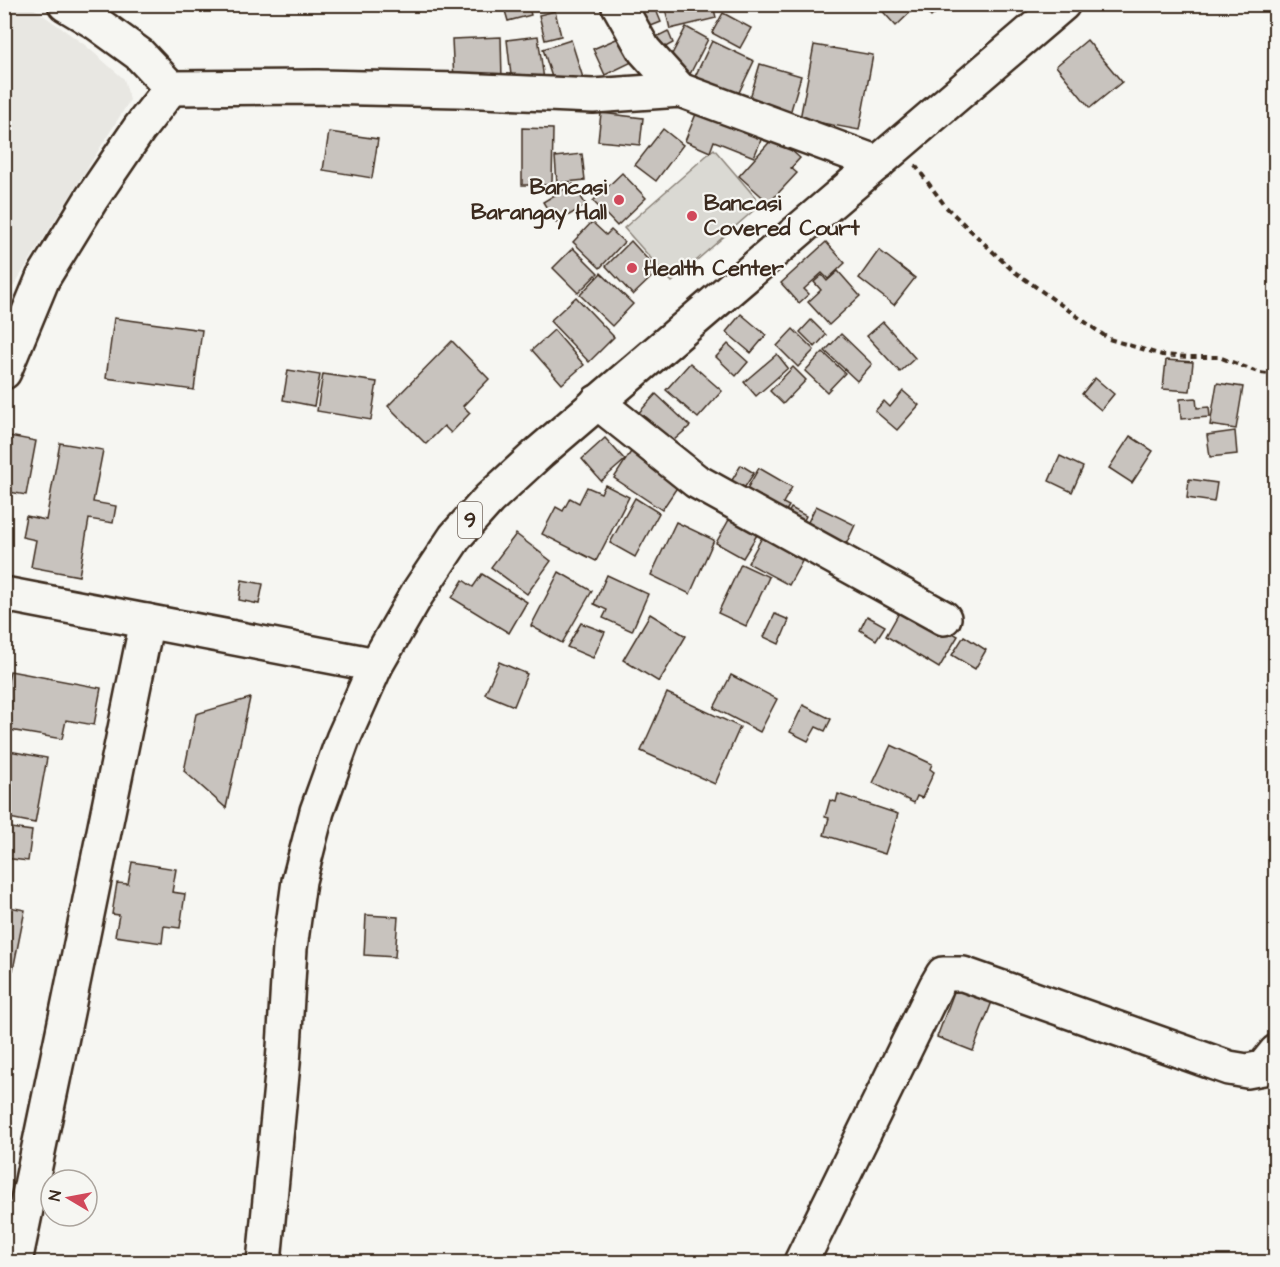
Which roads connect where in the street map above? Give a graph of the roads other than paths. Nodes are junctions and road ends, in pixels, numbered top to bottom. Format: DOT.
graph roads {
  1 [pos="65,4"];
  2 [pos="618,4"];
  3 [pos="1063,4"];
  4 [pos="171,88"];
  5 [pos="680,90"];
  6 [pos="888,154"];
  7 [pos="4,372"];
  8 [pos="597,402"];
  9 [pos="4,594"];
  10 [pos="944,618"];
  11 [pos="147,621"];
  12 [pos="376,664"];
  13 [pos="1275,1052"];
  14 [pos="15,1263"];
  15 [pos="264,1263"];
  16 [pos="801,1263"];
  1 -- 4 [label="street"];
  2 -- 5 [label="street"];
  3 -- 6 [label="street, 9"];
  4 -- 5 [label="street"];
  4 -- 7 [label="street"];
  5 -- 6 [label="street"];
  6 -- 8 [label="street, 9"];
  8 -- 10 [label="street"];
  8 -- 12 [label="street, 9"];
  9 -- 11 [label="street"];
  11 -- 12 [label="street"];
  11 -- 14 [label="street"];
  12 -- 15 [label="street, 9"];
  13 -- 16 [label="street"];
}
